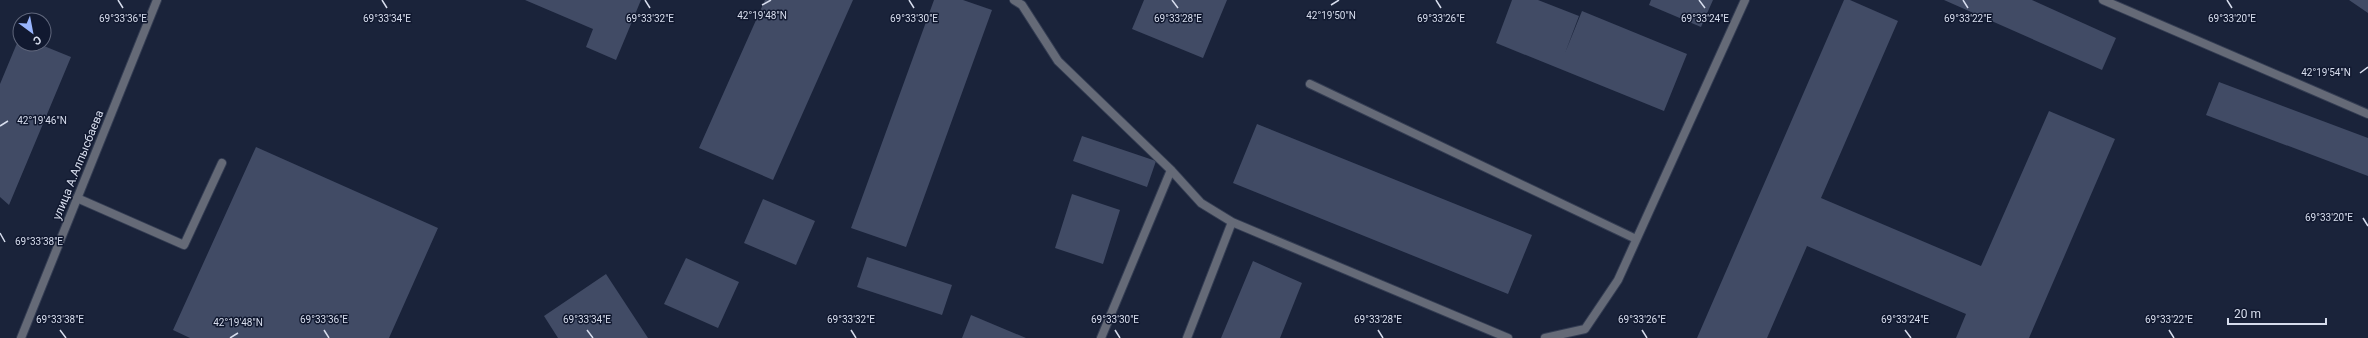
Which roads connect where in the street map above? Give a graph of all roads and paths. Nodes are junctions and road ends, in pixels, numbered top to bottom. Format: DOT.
graph roads {
  1 [pos="157,0"];
  2 [pos="1014,0"];
  3 [pos="1745,0"];
  4 [pos="2103,0"];
  5 [pos="1310,84"];
  6 [pos="2368,114"];
  7 [pos="222,163"];
  8 [pos="1171,170"];
  9 [pos="77,198"];
  10 [pos="1232,222"];
  11 [pos="1636,239"];
  12 [pos="1585,329"];
  13 [pos="21,338"];
  14 [pos="1101,338"];
  15 [pos="1187,338"];
  16 [pos="1508,338"];
  17 [pos="1545,338"];
  18 [pos="1581,338"];
  1 -- 9 [label="street, улица А.Алпысбаева"];
  2 -- 8 [label="street"];
  3 -- 11 [label="street"];
  4 -- 6 [label="street"];
  5 -- 11 [label="street"];
  7 -- 9 [label="street"];
  8 -- 10 [label="street"];
  8 -- 14 [label="street"];
  9 -- 13 [label="street, улица А.Алпысбаева"];
  10 -- 15 [label="street"];
  10 -- 16 [label="street"];
  11 -- 12 [label="street"];
  12 -- 17 [label="street"];
  12 -- 18 [label="street"];
}
